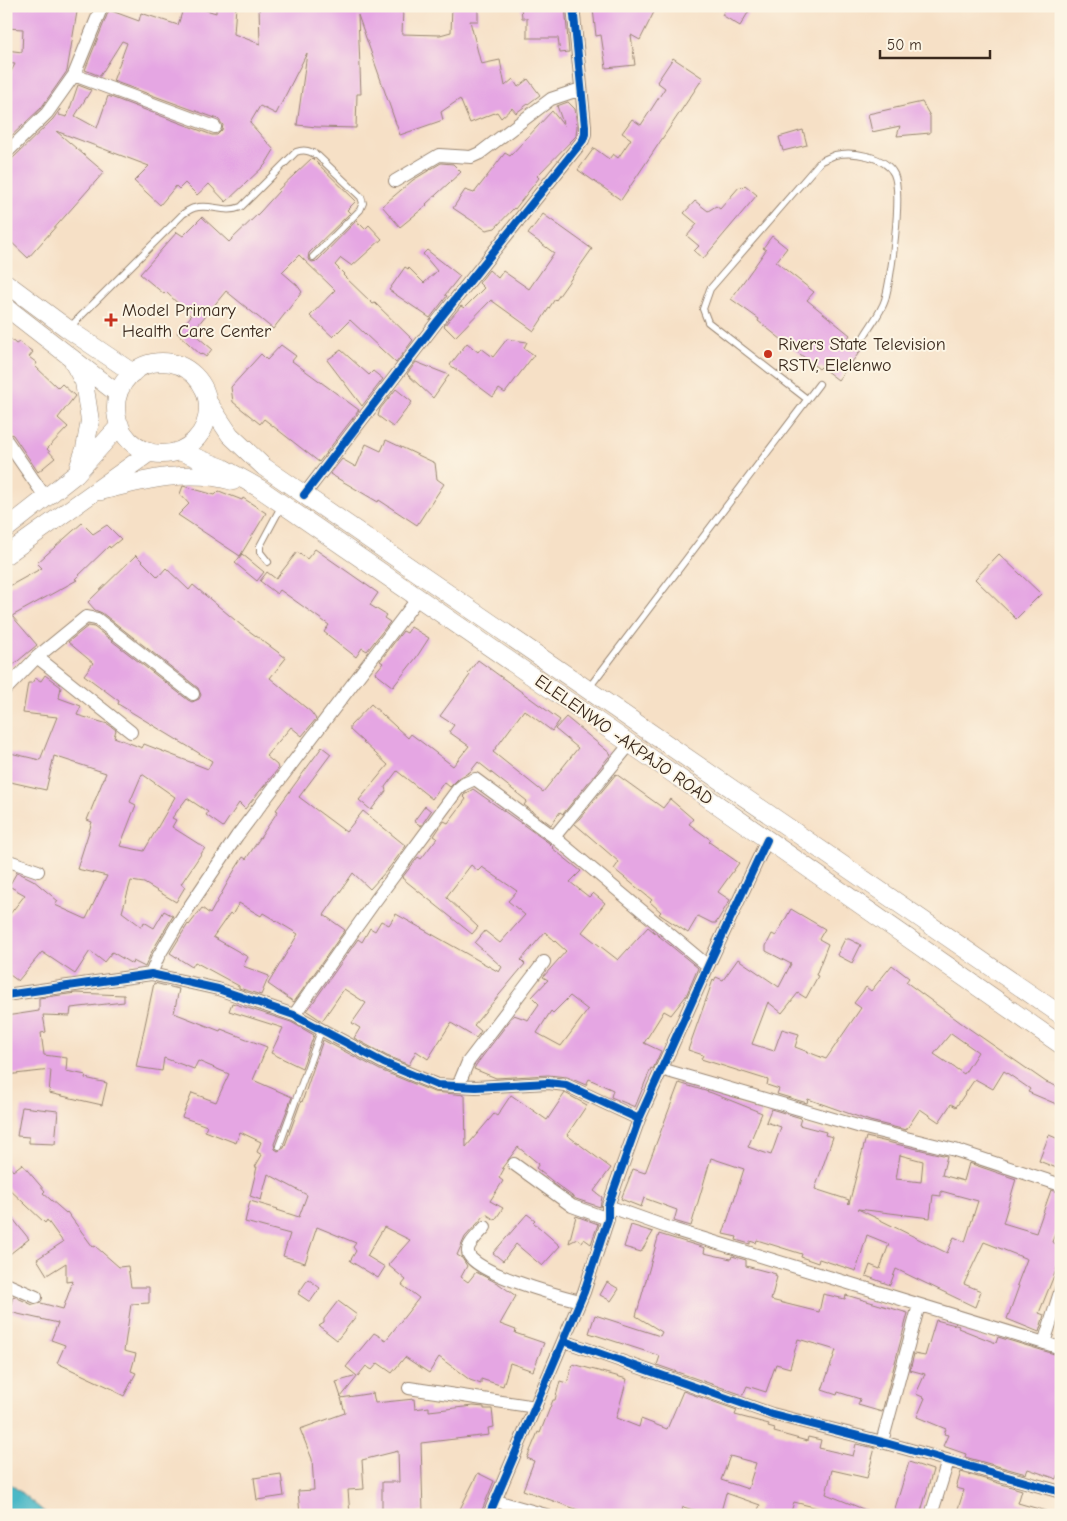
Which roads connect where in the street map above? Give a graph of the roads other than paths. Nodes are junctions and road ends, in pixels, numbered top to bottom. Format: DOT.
graph roads {
  1 [pos="102,6"];
  2 [pos="573,6"];
  3 [pos="74,75"];
  4 [pos="581,89"];
  5 [pos="215,127"];
  6 [pos="6,153"];
  7 [pos="395,181"];
  8 [pos="313,257"];
  9 [pos="6,283"];
  10 [pos="6,307"];
  11 [pos="68,329"];
  12 [pos="862,340"];
  13 [pos="70,357"];
  14 [pos="133,373"];
  15 [pos="819,384"];
  16 [pos="118,394"];
  17 [pos="807,399"];
  18 [pos="208,402"];
  19 [pos="120,425"];
  20 [pos="6,440"];
  21 [pos="178,451"];
  22 [pos="150,452"];
  23 [pos="76,474"];
  24 [pos="260,488"];
  25 [pos="93,492"];
  26 [pos="304,495"];
  27 [pos="46,498"];
  28 [pos="282,504"];
  29 [pos="6,529"];
  30 [pos="6,555"];
  31 [pos="268,562"];
  32 [pos="418,598"];
  33 [pos="37,657"];
  34 [pos="6,690"];
  35 [pos="587,690"];
  36 [pos="194,694"];
  37 [pos="131,732"];
  38 [pos="630,744"];
  39 [pos="554,837"];
  40 [pos="767,840"];
  41 [pos="6,860"];
  42 [pos="38,871"];
  43 [pos="544,962"];
  44 [pos="708,966"];
  45 [pos="151,974"];
  46 [pos="6,995"];
  47 [pos="294,1015"];
  48 [pos="1061,1015"];
  49 [pos="321,1031"];
  50 [pos="1061,1045"];
  51 [pos="662,1069"];
  52 [pos="458,1086"];
  53 [pos="639,1119"];
  54 [pos="279,1146"];
  55 [pos="514,1164"];
  56 [pos="1061,1185"];
  57 [pos="608,1213"];
  58 [pos="485,1227"];
  59 [pos="6,1284"];
  60 [pos="1061,1289"];
  61 [pos="36,1297"];
  62 [pos="580,1301"];
  63 [pos="919,1305"];
  64 [pos="564,1341"];
  65 [pos="1044,1343"];
  66 [pos="1061,1348"];
  67 [pos="409,1388"];
  68 [pos="536,1407"];
  69 [pos="882,1442"];
  70 [pos="948,1461"];
  71 [pos="1061,1492"];
  72 [pos="496,1500"];
  73 [pos="489,1515"];
  74 [pos="546,1515"];
  75 [pos="931,1515"];
  1 -- 3 [label="street"];
  2 -- 4 [label="street"];
  3 -- 5 [label="street"];
  3 -- 6 [label="street"];
  4 -- 7 [label="street"];
  4 -- 26 [label="street"];
  8 -- 11 [label="lane"];
  9 -- 11 [label="main road"];
  10 -- 13 [label="main road"];
  11 -- 14 [label="main road"];
  12 -- 17 [label="lane"];
  13 -- 16 [label="main road"];
  13 -- 23 [label="main road"];
  14 -- 16 [label="main road"];
  14 -- 18 [label="main road"];
  15 -- 17 [label="lane"];
  16 -- 19 [label="main road"];
  17 -- 35 [label="lane"];
  18 -- 21 [label="main road"];
  18 -- 26 [label="main road, ELELENWO -AKPAJO ROAD"];
  19 -- 22 [label="main road"];
  19 -- 23 [label="main road"];
  20 -- 27 [label="street"];
  21 -- 22 [label="main road"];
  21 -- 24 [label="main road, ELELENWO -AKPAJO ROAD"];
  22 -- 25 [label="main road"];
  23 -- 27 [label="main road"];
  24 -- 25 [label="main road"];
  24 -- 28 [label="main road, ELELENWO -AKPAJO ROAD"];
  25 -- 30 [label="main road"];
  26 -- 35 [label="main road, ELELENWO -AKPAJO ROAD"];
  27 -- 29 [label="main road"];
  28 -- 31 [label="lane"];
  28 -- 32 [label="main road, ELELENWO -AKPAJO ROAD"];
  32 -- 38 [label="main road, ELELENWO -AKPAJO ROAD"];
  32 -- 45 [label="street"];
  33 -- 34 [label="street"];
  33 -- 36 [label="street"];
  33 -- 37 [label="street"];
  35 -- 48 [label="main road, ELELENWO -AKPAJO ROAD"];
  38 -- 39 [label="street"];
  38 -- 40 [label="main road, ELELENWO -AKPAJO ROAD"];
  39 -- 44 [label="street"];
  39 -- 47 [label="street"];
  40 -- 44 [label="street"];
  40 -- 50 [label="main road, ELELENWO -AKPAJO ROAD"];
  41 -- 42 [label="street"];
  43 -- 52 [label="street"];
  44 -- 51 [label="street"];
  45 -- 46 [label="street"];
  45 -- 47 [label="street"];
  47 -- 49 [label="street"];
  49 -- 52 [label="street"];
  49 -- 54 [label="lane"];
  51 -- 53 [label="street"];
  51 -- 56 [label="street"];
  52 -- 53 [label="street"];
  53 -- 57 [label="street"];
  55 -- 57 [label="street"];
  57 -- 62 [label="street"];
  57 -- 63 [label="street"];
  58 -- 62 [label="street"];
  59 -- 61 [label="street"];
  60 -- 65 [label="street"];
  62 -- 64 [label="street"];
  63 -- 65 [label="street"];
  63 -- 69 [label="street"];
  64 -- 68 [label="street"];
  64 -- 69 [label="street"];
  65 -- 66 [label="street"];
  67 -- 68 [label="street"];
  68 -- 72 [label="street"];
  69 -- 70 [label="street"];
  70 -- 71 [label="street"];
  70 -- 75 [label="street"];
  72 -- 73 [label="street"];
  72 -- 74 [label="street"];
}
